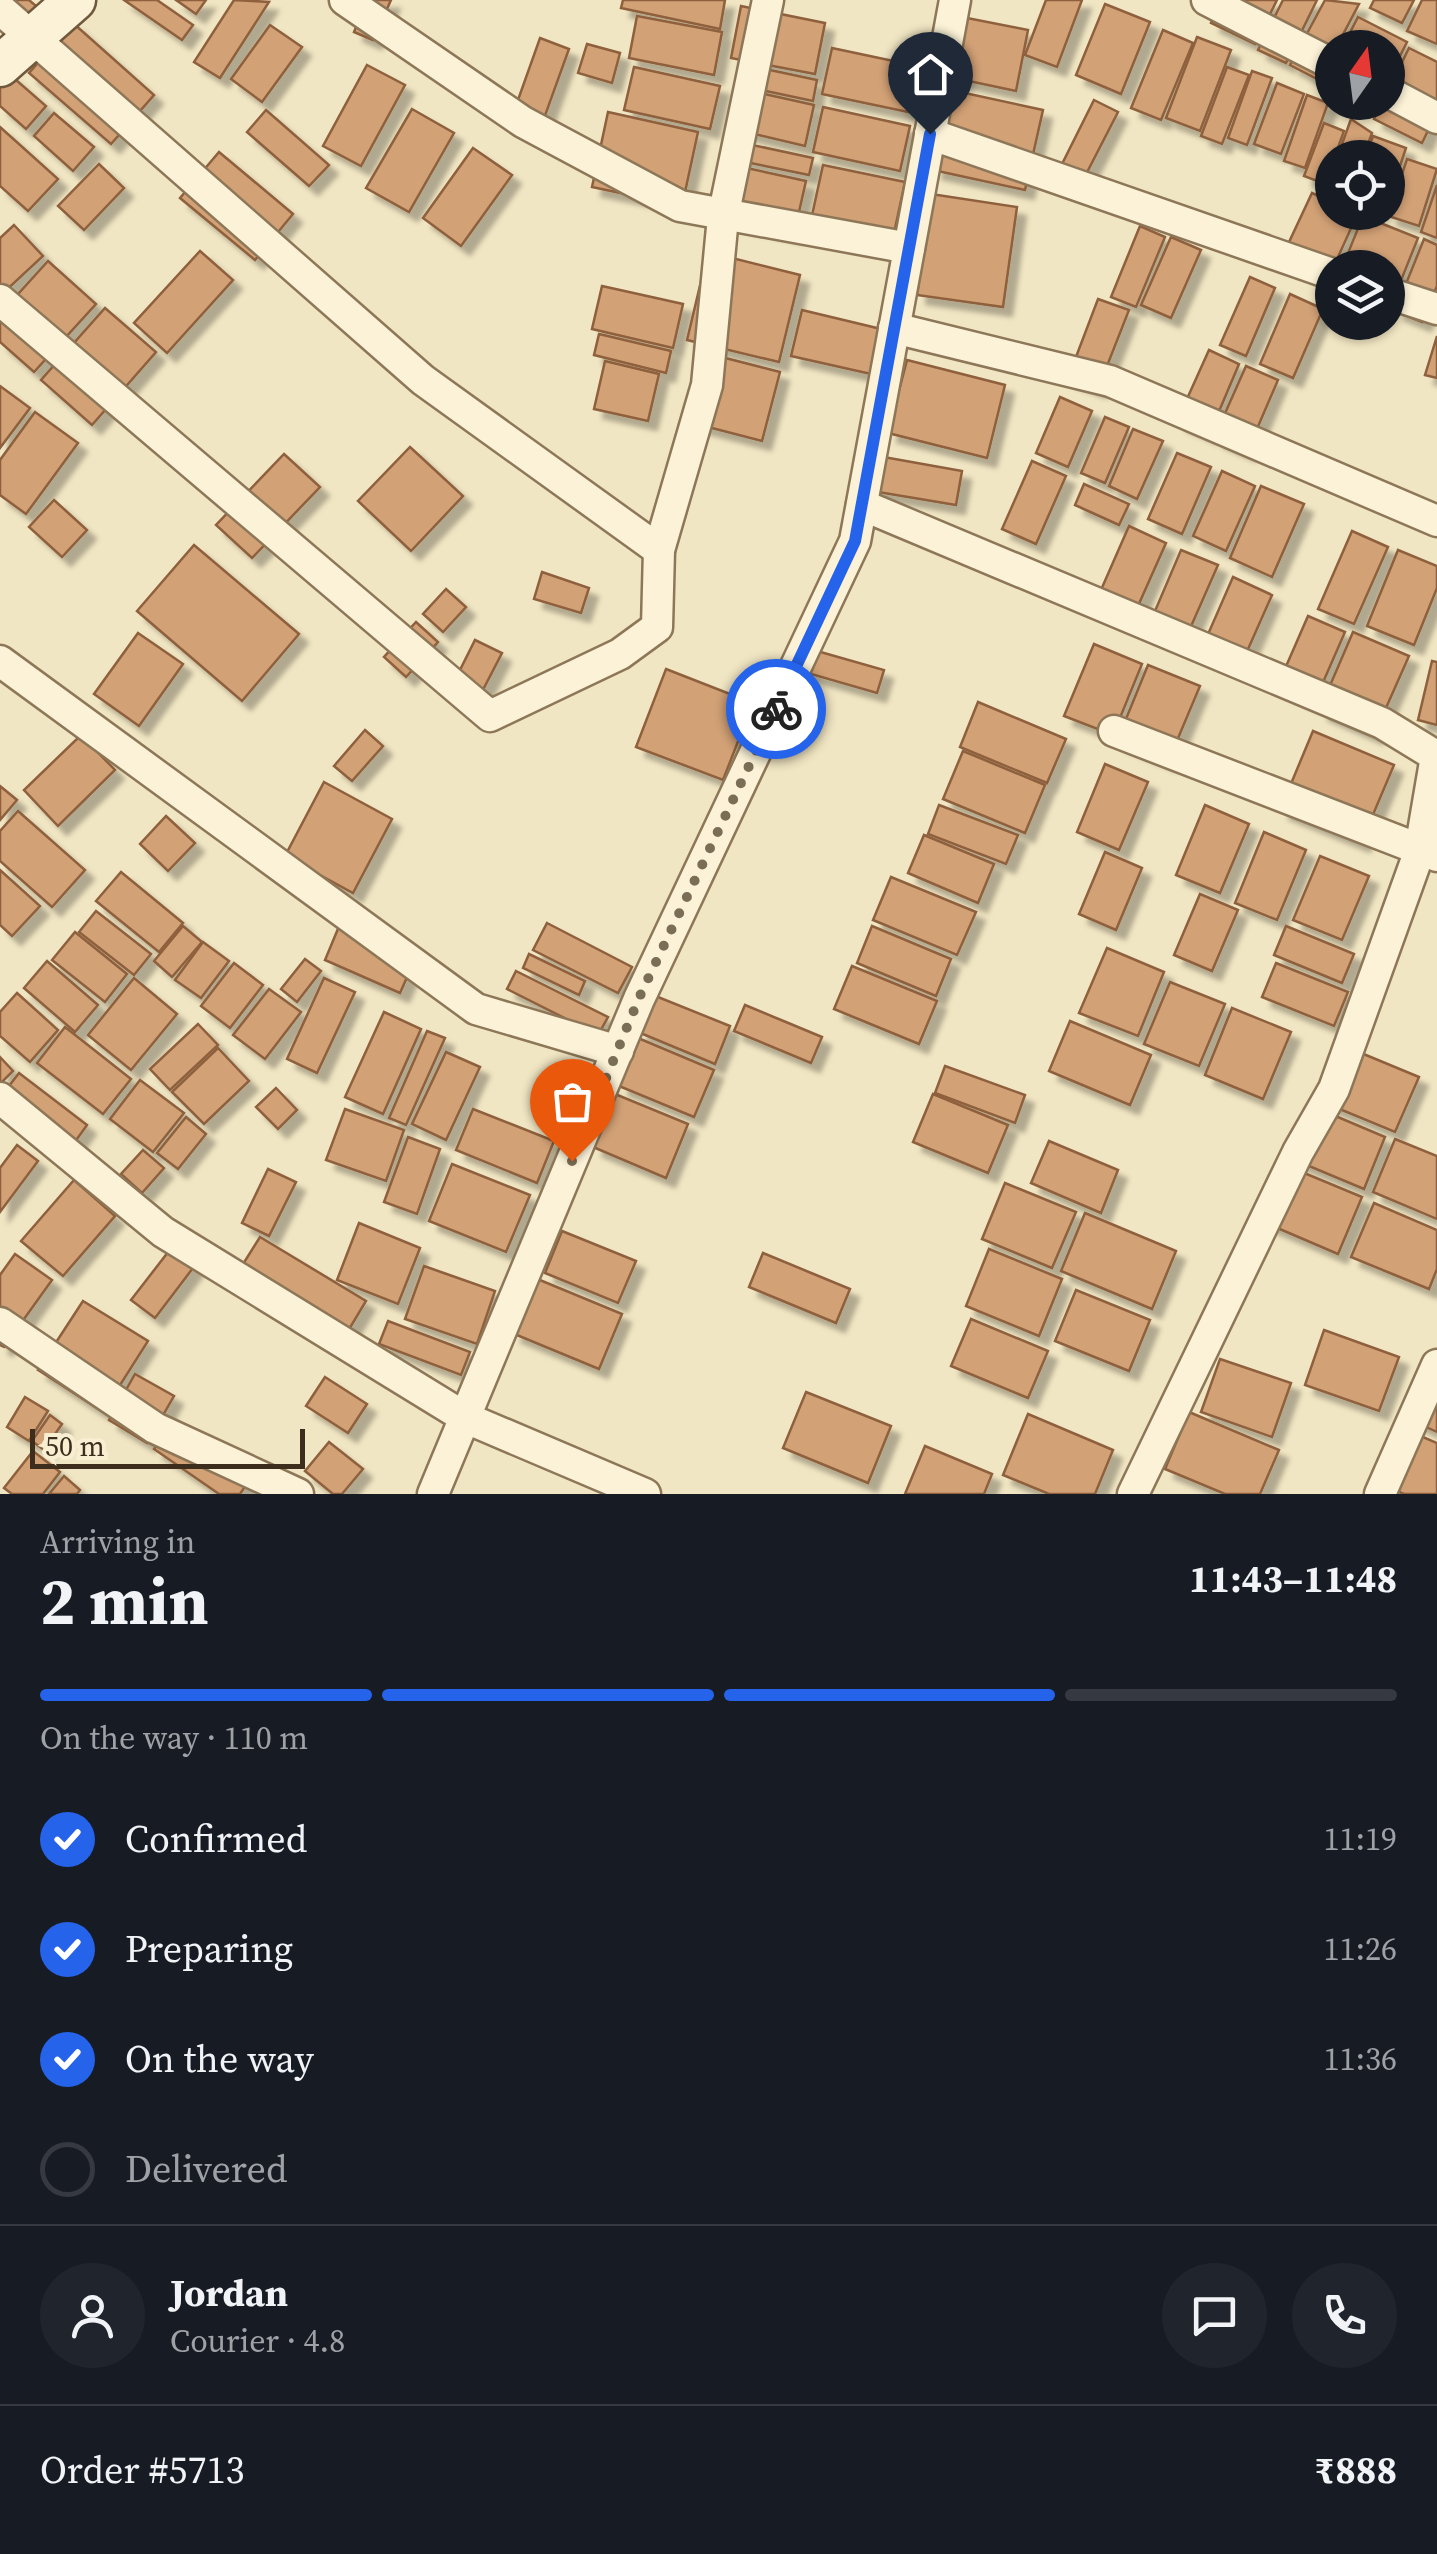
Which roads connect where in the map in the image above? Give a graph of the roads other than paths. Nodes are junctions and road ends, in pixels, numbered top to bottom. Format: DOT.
graph roads {
  1 [pos="75,0"];
  2 [pos="344,0"];
  3 [pos="768,0"];
  4 [pos="954,0"];
  5 [pos="1207,0"];
  6 [pos="0,9"];
  7 [pos="32,38"];
  8 [pos="1315,55"];
  9 [pos="0,66"];
  10 [pos="1405,101"];
  11 [pos="1437,118"];
  12 [pos="930,134"];
  13 [pos="723,217"];
  14 [pos="909,248"];
  15 [pos="1315,268"];
  16 [pos="1405,299"];
  17 [pos="0,300"];
  18 [pos="1437,310"];
  19 [pos="894,328"];
  20 [pos="862,506"];
  21 [pos="1437,522"];
  22 [pos="659,550"];
  23 [pos="0,661"];
  24 [pos="1114,731"];
  25 [pos="1428,853"];
  26 [pos="618,1051"];
  27 [pos="0,1098"];
  28 [pos="0,1322"];
  29 [pos="1437,1365"];
  30 [pos="466,1418"];
  31 [pos="298,1494"];
  32 [pos="434,1494"];
  33 [pos="645,1494"];
  34 [pos="1133,1494"];
  35 [pos="1380,1494"];
  1 -- 7 [label="street"];
  2 -- 13 [label="street"];
  3 -- 13 [label="street"];
  4 -- 12 [label="street"];
  5 -- 8 [label="street"];
  6 -- 7 [label="street"];
  7 -- 9 [label="street"];
  7 -- 22 [label="street"];
  10 -- 11 [label="street"];
  12 -- 14 [label="street"];
  12 -- 15 [label="street"];
  13 -- 14 [label="street"];
  13 -- 22 [label="street"];
  14 -- 19 [label="street"];
  16 -- 18 [label="street"];
  17 -- 22 [label="street"];
  19 -- 20 [label="street"];
  19 -- 21 [label="street"];
  20 -- 25 [label="street"];
  20 -- 26 [label="street"];
  23 -- 26 [label="street"];
  24 -- 25 [label="street"];
  25 -- 34 [label="street"];
  26 -- 30 [label="street"];
  27 -- 30 [label="street"];
  28 -- 31 [label="street"];
  29 -- 35 [label="street"];
  30 -- 32 [label="street"];
  30 -- 33 [label="street"];
}
